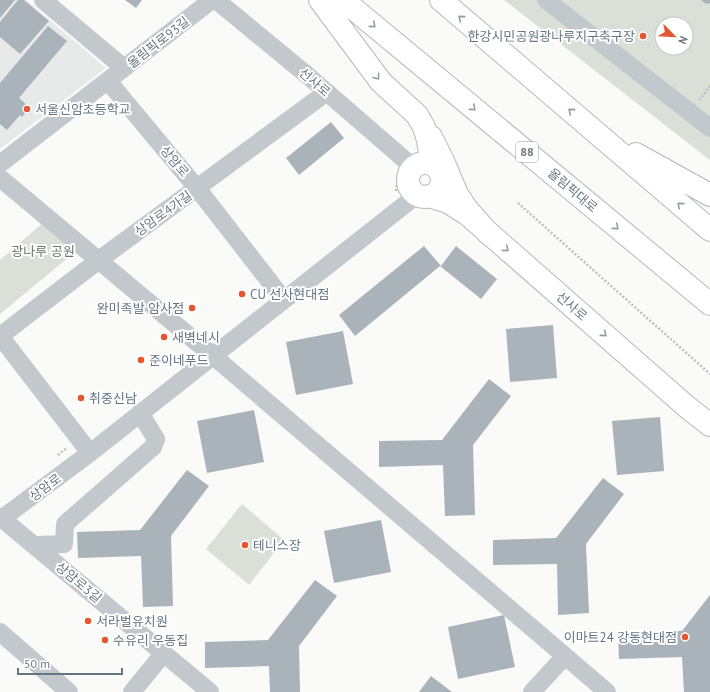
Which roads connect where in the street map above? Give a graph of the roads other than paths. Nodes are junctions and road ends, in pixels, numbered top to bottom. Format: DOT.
graph roads {
  1 [pos="43,0"];
  2 [pos="212,0"];
  3 [pos="216,0"];
  4 [pos="320,0"];
  5 [pos="343,0"];
  6 [pos="441,0"];
  7 [pos="546,0"];
  8 [pos="124,68"];
  9 [pos="108,81"];
  10 [pos="327,92"];
  11 [pos="417,115"];
  12 [pos="710,128"];
  13 [pos="594,130"];
  14 [pos="0,164"];
  15 [pos="421,165"];
  16 [pos="0,178"];
  17 [pos="197,188"];
  18 [pos="710,195"];
  19 [pos="423,196"];
  20 [pos="710,230"];
  21 [pos="489,234"];
  22 [pos="99,260"];
  23 [pos="284,300"];
  24 [pos="710,304"];
  25 [pos="0,336"];
  26 [pos="212,356"];
  27 [pos="140,413"];
  28 [pos="710,425"];
  29 [pos="90,453"];
  30 [pos="1,519"];
  31 [pos="35,546"];
  32 [pos="0,632"];
  33 [pos="164,653"];
  34 [pos="565,656"];
  35 [pos="69,692"];
  36 [pos="132,692"];
  37 [pos="210,692"];
  38 [pos="532,692"];
  39 [pos="607,692"];
  1 -- 8 [label="street, 올림픽로93길"];
  2 -- 8 [label="street, 올림픽로93길"];
  3 -- 10 [label="street, 선사로"];
  4 -- 11 [label="main road, one-way"];
  5 -- 24 [label="main road, 올림픽대로 / 88, one-way"];
  13 -- 6 [label="main road, one-way"];
  7 -- 12 [label="street"];
  8 -- 9 [label="street, 올림픽로93길"];
  9 -- 14 [label="street, 올림픽로93길"];
  9 -- 17 [label="street, 상암로"];
  10 -- 15 [label="street, 선사로"];
  10 -- 17 [label="street, 상암로4가길"];
  11 -- 15 [label="main road"];
  11 -- 21 [label="main road"];
  13 -- 18 [label="main road"];
  20 -- 13 [label="main road, one-way"];
  15 -- 19 [label="main road"];
  15 -- 19 [label="main road"];
  16 -- 22 [label="street"];
  17 -- 22 [label="street, 상암로4가길"];
  17 -- 23 [label="street, 상암로"];
  19 -- 21 [label="main road, 선사로"];
  19 -- 23 [label="street, 상암로"];
  21 -- 28 [label="main road, 선사로, one-way"];
  22 -- 25 [label="street, 상암로4가길"];
  22 -- 26 [label="street"];
  23 -- 26 [label="street, 상암로"];
  25 -- 29 [label="street"];
  26 -- 27 [label="street, 상암로"];
  26 -- 34 [label="street"];
  27 -- 29 [label="street, 상암로"];
  27 -- 31 [label="street"];
  29 -- 30 [label="street, 상암로"];
  30 -- 31 [label="street, 상암로3길"];
  31 -- 33 [label="street, 상암로3길"];
  32 -- 35 [label="street"];
  33 -- 36 [label="street"];
  33 -- 37 [label="street, 상암로3길"];
  34 -- 38 [label="street"];
  34 -- 39 [label="street"];
}
